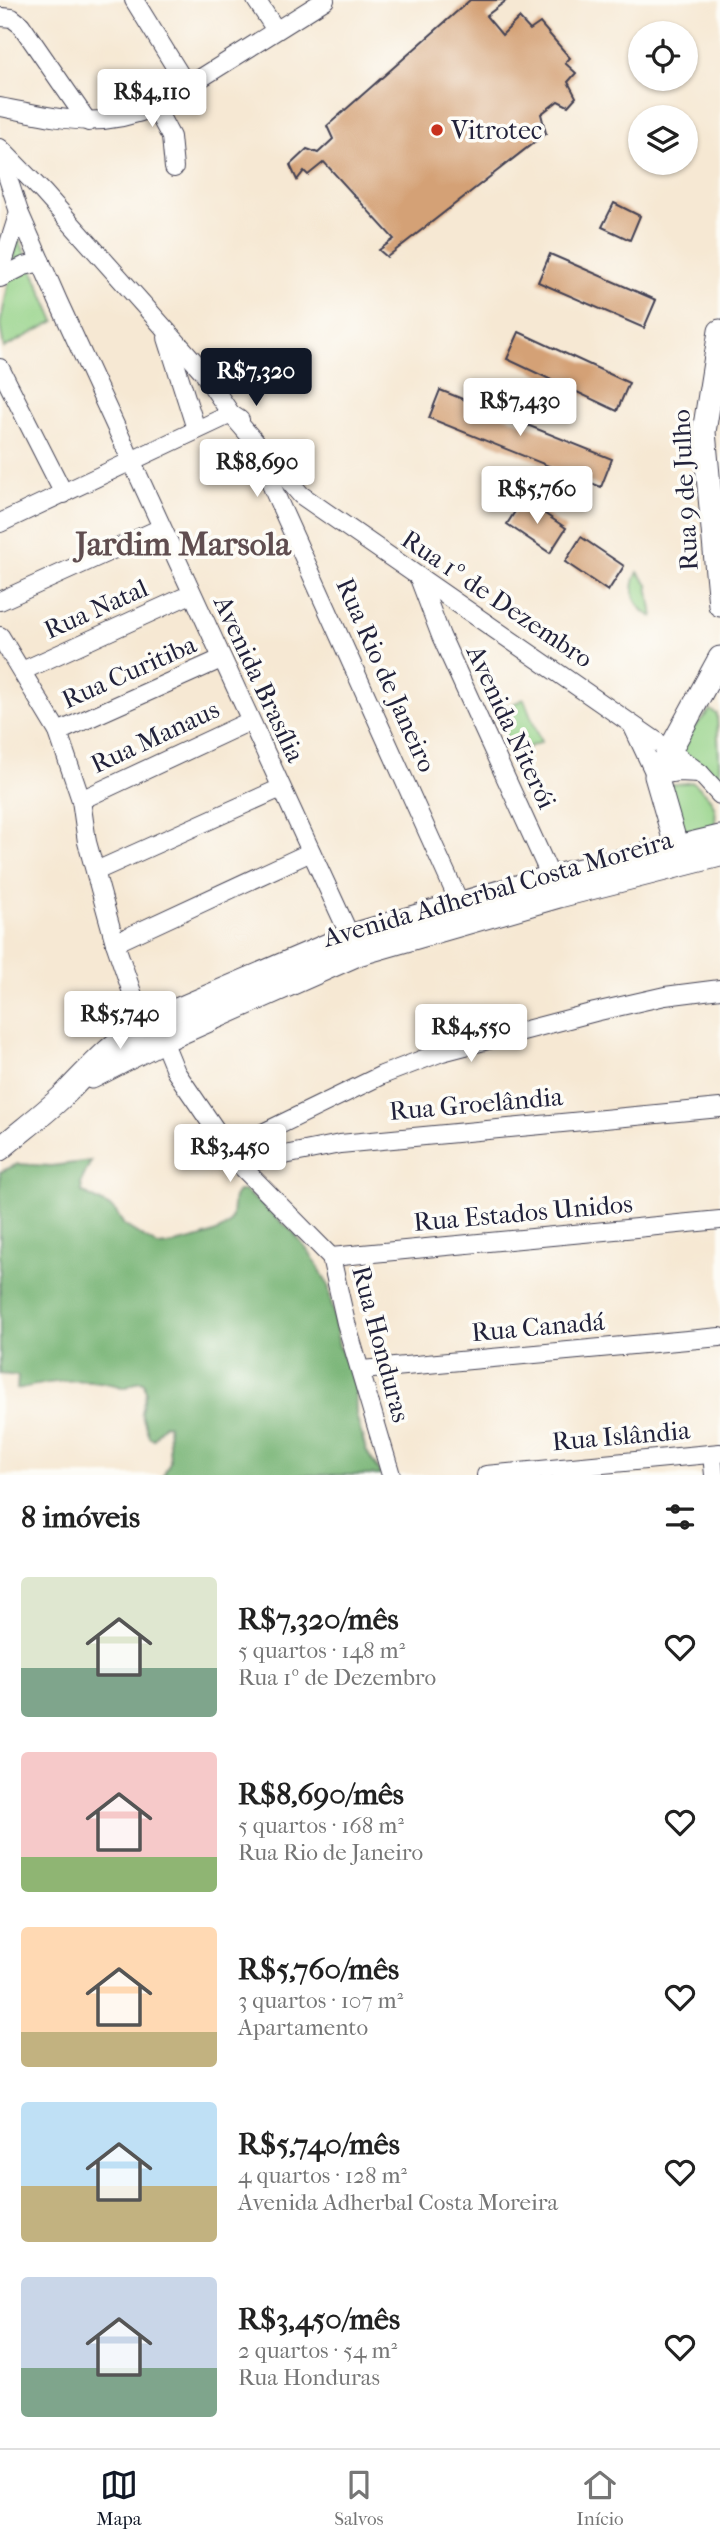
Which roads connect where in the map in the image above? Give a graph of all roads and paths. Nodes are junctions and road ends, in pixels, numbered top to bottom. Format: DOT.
graph roads {
  1 [pos="134,0"];
  2 [pos="256,0"];
  3 [pos="325,0"];
  4 [pos="2,17"];
  5 [pos="276,30"];
  6 [pos="187,86"];
  7 [pos="0,107"];
  8 [pos="155,107"];
  9 [pos="88,122"];
  10 [pos="0,148"];
  11 [pos="0,154"];
  12 [pos="174,168"];
  13 [pos="19,212"];
  14 [pos="41,262"];
  15 [pos="0,272"];
  16 [pos="0,278"];
  17 [pos="720,331"];
  18 [pos="165,332"];
  19 [pos="0,368"];
  20 [pos="206,377"];
  21 [pos="6,385"];
  22 [pos="231,414"];
  23 [pos="196,429"];
  24 [pos="712,431"];
  25 [pos="260,441"];
  26 [pos="132,461"];
  27 [pos="64,494"];
  28 [pos="302,496"];
  29 [pos="278,499"];
  30 [pos="0,523"];
  31 [pos="161,528"];
  32 [pos="294,533"];
  33 [pos="718,566"];
  34 [pos="419,578"];
  35 [pos="191,594"];
  36 [pos="0,601"];
  37 [pos="720,605"];
  38 [pos="0,636"];
  39 [pos="720,658"];
  40 [pos="221,659"];
  41 [pos="22,671"];
  42 [pos="720,696"];
  43 [pos="693,708"];
  44 [pos="250,722"];
  45 [pos="633,727"];
  46 [pos="58,732"];
  47 [pos="669,750"];
  48 [pos="700,774"];
  49 [pos="656,776"];
  50 [pos="281,788"];
  51 [pos="720,794"];
  52 [pos="81,800"];
  53 [pos="720,837"];
  54 [pos="311,852"];
  55 [pos="679,855"];
  56 [pos="720,855"];
  57 [pos="96,872"];
  58 [pos="555,886"];
  59 [pos="464,912"];
  60 [pos="115,943"];
  61 [pos="354,945"];
  62 [pos="720,989"];
  63 [pos="148,1035"];
  64 [pos="720,1108"];
  65 [pos="0,1149"];
  66 [pos="233,1157"];
  67 [pos="720,1220"];
  68 [pos="331,1257"];
  69 [pos="720,1337"];
  70 [pos="362,1370"];
  71 [pos="716,1453"];
  72 [pos="591,1470"];
  73 [pos="391,1475"];
  74 [pos="486,1475"];
  75 [pos="714,1475"];
  1 -- 6 [label="street"];
  2 -- 5 [label="street"];
  3 -- 5 [label="street"];
  4 -- 9 [label="street"];
  5 -- 6 [label="street"];
  6 -- 8 [label="street"];
  7 -- 9 [label="street"];
  8 -- 9 [label="street"];
  8 -- 12 [label="street"];
  10 -- 18 [label="street, Rua 1º de Dezembro"];
  11 -- 13 [label="street, Avenida Brasília"];
  13 -- 14 [label="street, Avenida Brasília"];
  13 -- 15 [label="street"];
  14 -- 16 [label="street"];
  14 -- 26 [label="street, Avenida Brasília"];
  17 -- 24 [label="main road, Rua 9 de Julho"];
  18 -- 20 [label="street, Rua 1º de Dezembro"];
  18 -- 23 [label="street"];
  19 -- 21 [label="street"];
  20 -- 22 [label="street, Rua 1º de Dezembro"];
  20 -- 25 [label="street, Rua 1º de Dezembro"];
  21 -- 27 [label="street"];
  22 -- 23 [label="street"];
  22 -- 25 [label="street"];
  23 -- 26 [label="street"];
  24 -- 33 [label="main road, Rua 9 de Julho"];
  25 -- 28 [label="street, Rua 1º de Dezembro"];
  25 -- 29 [label="street, Rua Rio de Janeiro"];
  26 -- 27 [label="street"];
  26 -- 31 [label="street, Avenida Brasília"];
  27 -- 30 [label="street"];
  28 -- 29 [label="street"];
  28 -- 32 [label="street"];
  28 -- 34 [label="street, Rua 1º de Dezembro"];
  29 -- 32 [label="street, Rua Rio de Janeiro"];
  31 -- 35 [label="street, Avenida Brasília"];
  31 -- 36 [label="street"];
  32 -- 59 [label="street, Rua Rio de Janeiro"];
  33 -- 37 [label="main road, Rua 9 de Julho"];
  34 -- 45 [label="street, Rua 1º de Dezembro"];
  34 -- 58 [label="street, Avenida Niterói"];
  35 -- 40 [label="street, Avenida Brasília"];
  35 -- 41 [label="street, Rua Natal"];
  38 -- 41 [label="street, Rua Honduras"];
  39 -- 43 [label="main road"];
  40 -- 44 [label="street, Avenida Brasília"];
  40 -- 46 [label="street, Rua Curitiba"];
  41 -- 46 [label="street, Rua Honduras"];
  42 -- 43 [label="main road"];
  43 -- 47 [label="main road"];
  44 -- 50 [label="street, Avenida Brasília"];
  44 -- 52 [label="street, Rua Manaus"];
  45 -- 47 [label="street, Rua 1º de Dezembro"];
  45 -- 49 [label="street"];
  46 -- 52 [label="street, Rua Honduras"];
  47 -- 48 [label="street, Rua 1º de Dezembro"];
  47 -- 49 [label="main road"];
  48 -- 49 [label="street"];
  48 -- 51 [label="street, Rua 1º de Dezembro"];
  49 -- 55 [label="main road"];
  50 -- 54 [label="street, Avenida Brasília"];
  50 -- 57 [label="street"];
  52 -- 57 [label="street, Rua Honduras"];
  53 -- 55 [label="main road, Avenida Adherbal Costa Moreira"];
  54 -- 60 [label="street"];
  54 -- 61 [label="street, Avenida Brasília"];
  55 -- 56 [label="main road, Avenida Adherbal Costa Moreira"];
  55 -- 58 [label="main road, Avenida Adherbal Costa Moreira"];
  57 -- 60 [label="street, Rua Honduras"];
  58 -- 59 [label="main road, Avenida Adherbal Costa Moreira"];
  59 -- 61 [label="main road, Avenida Adherbal Costa Moreira"];
  60 -- 63 [label="street, Rua Honduras"];
  61 -- 63 [label="main road, Avenida Adherbal Costa Moreira"];
  62 -- 66 [label="street"];
  63 -- 65 [label="main road, Avenida Adherbal Costa Moreira"];
  63 -- 66 [label="street, Rua Honduras"];
  64 -- 66 [label="street, Rua Groelândia"];
  66 -- 68 [label="street, Rua Honduras"];
  67 -- 68 [label="street, Rua Estados Unidos"];
  68 -- 70 [label="street, Rua Honduras"];
  69 -- 70 [label="street, Rua Canadá"];
  70 -- 73 [label="street, Rua Honduras"];
  71 -- 72 [label="street, Rua Islândia"];
  71 -- 75 [label="street"];
  72 -- 74 [label="street, Rua Islândia"];
}
